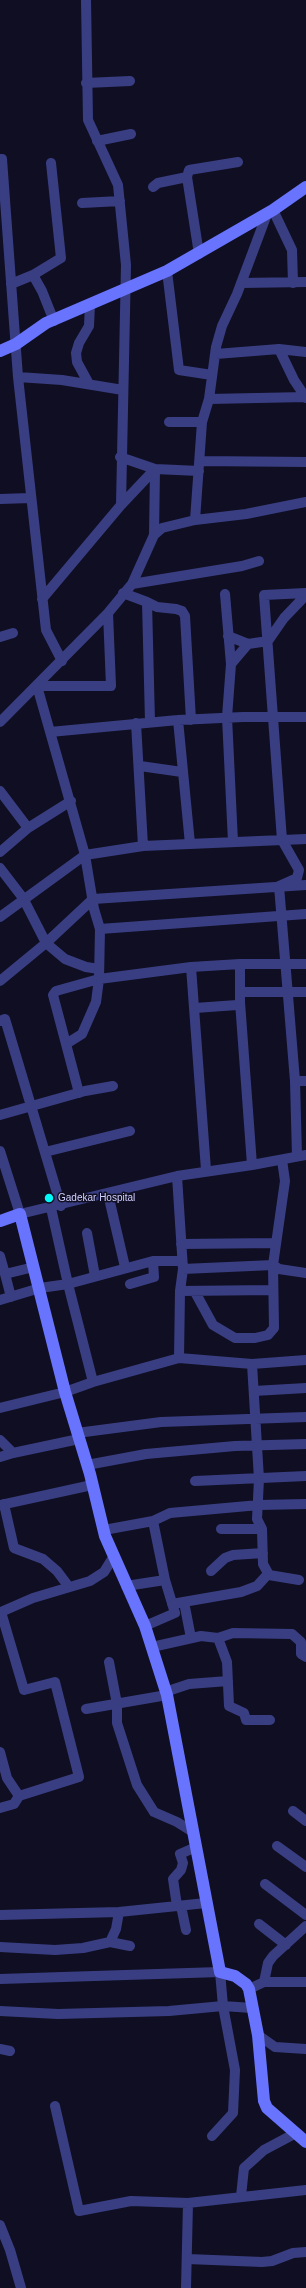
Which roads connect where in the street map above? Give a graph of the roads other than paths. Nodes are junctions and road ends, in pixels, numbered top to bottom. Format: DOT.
graph roads {
  1 [pos="86,0"];
  2 [pos="130,81"];
  3 [pos="86,83"];
  4 [pos="131,134"];
  5 [pos="97,141"];
  6 [pos="0,159"];
  7 [pos="238,162"];
  8 [pos="51,163"];
  9 [pos="2,171"];
  10 [pos="187,177"];
  11 [pos="153,187"];
  12 [pos="306,187"];
  13 [pos="120,201"];
  14 [pos="82,203"];
  15 [pos="270,212"];
  16 [pos="198,254"];
  17 [pos="167,271"];
  18 [pos="32,275"];
  19 [pos="306,282"];
  20 [pos="241,283"];
  21 [pos="293,283"];
  22 [pos="11,284"];
  23 [pos="125,290"];
  24 [pos="90,304"];
  25 [pos="54,321"];
  26 [pos="16,344"];
  27 [pos="279,349"];
  28 [pos="0,351"];
  29 [pos="306,352"];
  30 [pos="216,354"];
  31 [pos="212,375"];
  32 [pos="18,377"];
  33 [pos="89,384"];
  34 [pos="123,390"];
  35 [pos="306,397"];
  36 [pos="209,399"];
  37 [pos="169,422"];
  38 [pos="202,422"];
  39 [pos="120,458"];
  40 [pos="306,462"];
  41 [pos="200,466"];
  42 [pos="155,469"];
  43 [pos="31,498"];
  44 [pos="0,499"];
  45 [pos="306,502"];
  46 [pos="121,505"];
  47 [pos="195,520"];
  48 [pos="154,535"];
  49 [pos="259,561"];
  50 [pos="132,584"];
  51 [pos="124,593"];
  52 [pos="225,594"];
  53 [pos="306,594"];
  54 [pos="42,599"];
  55 [pos="147,602"];
  56 [pos="108,613"];
  57 [pos="13,633"];
  58 [pos="228,636"];
  59 [pos="0,637"];
  60 [pos="268,641"];
  61 [pos="248,644"];
  62 [pos="62,661"];
  63 [pos="231,664"];
  64 [pos="37,686"];
  65 [pos="227,717"];
  66 [pos="273,717"];
  67 [pos="306,717"];
  68 [pos="178,720"];
  69 [pos="191,720"];
  70 [pos="0,722"];
  71 [pos="150,722"];
  72 [pos="136,723"];
  73 [pos="50,732"];
  74 [pos="140,766"];
  75 [pos="182,772"];
  76 [pos="0,791"];
  77 [pos="71,801"];
  78 [pos="28,828"];
  79 [pos="306,839"];
  80 [pos="282,840"];
  81 [pos="233,842"];
  82 [pos="190,844"];
  83 [pos="143,846"];
  84 [pos="0,852"];
  85 [pos="86,855"];
  86 [pos="0,868"];
  87 [pos="306,885"];
  88 [pos="279,886"];
  89 [pos="23,898"];
  90 [pos="92,900"];
  91 [pos="306,914"];
  92 [pos="282,915"];
  93 [pos="0,917"];
  94 [pos="100,929"];
  95 [pos="46,943"];
  96 [pos="240,964"];
  97 [pos="306,964"];
  98 [pos="284,965"];
  99 [pos="191,967"];
  100 [pos="99,969"];
  101 [pos="99,979"];
  102 [pos="0,981"];
  103 [pos="306,992"];
  104 [pos="286,993"];
  105 [pos="240,997"];
  106 [pos="195,1008"];
  107 [pos="0,1021"];
  108 [pos="66,1044"];
  109 [pos="295,1081"];
  110 [pos="306,1081"];
  111 [pos="113,1086"];
  112 [pos="79,1093"];
  113 [pos="31,1105"];
  114 [pos="0,1115"];
  115 [pos="130,1131"];
  116 [pos="0,1151"];
  117 [pos="45,1152"];
  118 [pos="302,1155"];
  119 [pos="282,1160"];
  120 [pos="2,1164"];
  121 [pos="252,1165"];
  122 [pos="206,1170"];
  123 [pos="177,1176"];
  124 [pos="108,1194"];
  125 [pos="56,1207"];
  126 [pos="20,1214"];
  127 [pos="0,1221"];
  128 [pos="87,1233"];
  129 [pos="275,1243"];
  130 [pos="181,1244"];
  131 [pos="0,1256"];
  132 [pos="153,1260"];
  133 [pos="182,1265"];
  134 [pos="274,1265"];
  135 [pos="34,1267"];
  136 [pos="125,1268"];
  137 [pos="306,1273"];
  138 [pos="5,1274"];
  139 [pos="95,1276"];
  140 [pos="68,1284"];
  141 [pos="130,1284"];
  142 [pos="40,1288"];
  143 [pos="273,1290"];
  144 [pos="180,1291"];
  145 [pos="195,1292"];
  146 [pos="11,1297"];
  147 [pos="0,1300"];
  148 [pos="179,1358"];
  149 [pos="306,1360"];
  150 [pos="252,1364"];
  151 [pos="93,1382"];
  152 [pos="306,1388"];
  153 [pos="254,1391"];
  154 [pos="65,1392"];
  155 [pos="0,1408"];
  156 [pos="306,1417"];
  157 [pos="256,1419"];
  158 [pos="78,1436"];
  159 [pos="0,1440"];
  160 [pos="306,1444"];
  161 [pos="257,1446"];
  162 [pos="13,1453"];
  163 [pos="0,1457"];
  164 [pos="87,1465"];
  165 [pos="306,1476"];
  166 [pos="259,1479"];
  167 [pos="195,1480"];
  168 [pos="92,1484"];
  169 [pos="2,1504"];
  170 [pos="306,1504"];
  171 [pos="259,1505"];
  172 [pos="153,1521"];
  173 [pos="262,1529"];
  174 [pos="104,1530"];
  175 [pos="221,1530"];
  176 [pos="263,1553"];
  177 [pos="114,1556"];
  178 [pos="211,1571"];
  179 [pos="268,1574"];
  180 [pos="165,1580"];
  181 [pos="299,1580"];
  182 [pos="126,1586"];
  183 [pos="69,1587"];
  184 [pos="184,1602"];
  185 [pos="172,1604"];
  186 [pos="0,1611"];
  187 [pos="145,1626"];
  188 [pos="191,1638"];
  189 [pos="218,1638"];
  190 [pos="152,1647"];
  191 [pos="306,1657"];
  192 [pos="109,1662"];
  193 [pos="228,1681"];
  194 [pos="166,1694"];
  195 [pos="117,1704"];
  196 [pos="86,1709"];
  197 [pos="270,1720"];
  198 [pos="0,1752"];
  199 [pos="3,1779"];
  200 [pos="19,1796"];
  201 [pos="0,1808"];
  202 [pos="293,1812"];
  203 [pos="306,1821"];
  204 [pos="193,1832"];
  205 [pos="278,1846"];
  206 [pos="196,1847"];
  207 [pos="306,1867"];
  208 [pos="265,1884"];
  209 [pos="206,1903"];
  210 [pos="179,1906"];
  211 [pos="118,1912"];
  212 [pos="0,1915"];
  213 [pos="306,1915"];
  214 [pos="259,1924"];
  215 [pos="306,1926"];
  216 [pos="186,1930"];
  217 [pos="110,1942"];
  218 [pos="286,1945"];
  219 [pos="130,1946"];
  220 [pos="0,1947"];
  221 [pos="220,1972"];
  222 [pos="0,1979"];
  223 [pos="264,1982"];
  224 [pos="306,1982"];
  225 [pos="247,1986"];
  226 [pos="224,2006"];
  227 [pos="252,2008"];
  228 [pos="0,2011"];
  229 [pos="258,2035"];
  230 [pos="306,2049"];
  231 [pos="55,2106"];
  232 [pos="296,2133"];
  233 [pos="212,2136"];
  234 [pos="306,2142"];
  235 [pos="306,2190"];
  236 [pos="240,2196"];
  237 [pos="188,2203"];
  238 [pos="0,2225"];
  239 [pos="306,2252"];
  240 [pos="188,2259"];
  241 [pos="21,2288"];
  242 [pos="186,2288"];
  1 -- 3 [label="street"];
  2 -- 3 [label="street"];
  3 -- 5 [label="street"];
  4 -- 5 [label="street"];
  5 -- 13 [label="street"];
  6 -- 9 [label="street"];
  7 -- 10 [label="street"];
  8 -- 18 [label="street"];
  9 -- 22 [label="street"];
  10 -- 11 [label="street"];
  10 -- 16 [label="street"];
  12 -- 15 [label="street"];
  13 -- 14 [label="street"];
  13 -- 23 [label="street"];
  15 -- 16 [label="street"];
  15 -- 20 [label="street"];
  15 -- 21 [label="street"];
  16 -- 17 [label="street"];
  17 -- 23 [label="street"];
  17 -- 31 [label="street"];
  18 -- 22 [label="street"];
  18 -- 25 [label="street"];
  19 -- 21 [label="street"];
  20 -- 21 [label="street"];
  20 -- 30 [label="street"];
  22 -- 26 [label="street"];
  23 -- 24 [label="street"];
  23 -- 34 [label="street"];
  24 -- 25 [label="street"];
  24 -- 33 [label="street"];
  25 -- 26 [label="street"];
  26 -- 28 [label="street"];
  26 -- 32 [label="street"];
  27 -- 29 [label="street"];
  27 -- 30 [label="street"];
  27 -- 35 [label="street"];
  30 -- 31 [label="street"];
  31 -- 36 [label="street"];
  32 -- 33 [label="street"];
  32 -- 43 [label="street"];
  33 -- 34 [label="street"];
  34 -- 39 [label="street"];
  35 -- 36 [label="street"];
  36 -- 38 [label="street"];
  37 -- 38 [label="street"];
  38 -- 41 [label="street"];
  39 -- 42 [label="street"];
  39 -- 46 [label="street"];
  40 -- 41 [label="street"];
  41 -- 42 [label="street"];
  41 -- 47 [label="street"];
  42 -- 46 [label="street"];
  42 -- 48 [label="street"];
  43 -- 44 [label="street"];
  43 -- 54 [label="street"];
  45 -- 47 [label="street"];
  46 -- 54 [label="street"];
  47 -- 48 [label="street"];
  48 -- 50 [label="street"];
  49 -- 50 [label="street"];
  50 -- 51 [label="street"];
  51 -- 55 [label="street"];
  51 -- 56 [label="street"];
  52 -- 58 [label="street"];
  53 -- 60 [label="street"];
  53 -- 60 [label="street"];
  54 -- 62 [label="street"];
  55 -- 69 [label="street"];
  55 -- 71 [label="street"];
  56 -- 62 [label="street"];
  56 -- 64 [label="street"];
  57 -- 59 [label="street"];
  58 -- 61 [label="street"];
  58 -- 63 [label="street"];
  60 -- 61 [label="street"];
  60 -- 66 [label="street"];
  61 -- 63 [label="street"];
  62 -- 64 [label="street"];
  63 -- 65 [label="street"];
  64 -- 70 [label="street"];
  64 -- 73 [label="street"];
  65 -- 66 [label="street"];
  65 -- 69 [label="street"];
  65 -- 81 [label="street"];
  66 -- 67 [label="street"];
  66 -- 80 [label="street"];
  68 -- 69 [label="street"];
  68 -- 71 [label="street"];
  68 -- 75 [label="street"];
  71 -- 72 [label="street"];
  72 -- 73 [label="street"];
  72 -- 74 [label="street"];
  73 -- 77 [label="street"];
  74 -- 75 [label="street"];
  74 -- 83 [label="street"];
  75 -- 82 [label="street"];
  76 -- 78 [label="street"];
  77 -- 78 [label="street"];
  77 -- 85 [label="street"];
  78 -- 84 [label="street"];
  79 -- 80 [label="street"];
  80 -- 81 [label="street"];
  80 -- 88 [label="street"];
  81 -- 82 [label="street"];
  82 -- 83 [label="street"];
  83 -- 85 [label="street"];
  85 -- 89 [label="street"];
  85 -- 90 [label="street"];
  86 -- 89 [label="street"];
  87 -- 88 [label="street"];
  88 -- 90 [label="street"];
  88 -- 92 [label="street"];
  89 -- 93 [label="street"];
  89 -- 95 [label="street"];
  90 -- 94 [label="street"];
  90 -- 95 [label="street"];
  91 -- 92 [label="street"];
  92 -- 94 [label="street"];
  92 -- 98 [label="street"];
  94 -- 100 [label="street"];
  95 -- 100 [label="street"];
  95 -- 102 [label="street"];
  96 -- 98 [label="street"];
  96 -- 99 [label="street"];
  96 -- 105 [label="street"];
  97 -- 98 [label="street"];
  98 -- 104 [label="street"];
  99 -- 101 [label="street"];
  99 -- 106 [label="street"];
  100 -- 101 [label="street"];
  101 -- 108 [label="street"];
  101 -- 108 [label="street"];
  103 -- 104 [label="street"];
  104 -- 105 [label="street"];
  104 -- 109 [label="street"];
  105 -- 106 [label="street"];
  105 -- 121 [label="street"];
  106 -- 122 [label="street"];
  107 -- 113 [label="street"];
  108 -- 112 [label="street"];
  109 -- 110 [label="street"];
  109 -- 118 [label="street"];
  111 -- 112 [label="street"];
  112 -- 113 [label="street"];
  113 -- 114 [label="street"];
  113 -- 117 [label="street"];
  115 -- 117 [label="street"];
  116 -- 120 [label="street"];
  117 -- 125 [label="street"];
  118 -- 119 [label="street"];
  119 -- 121 [label="street"];
  119 -- 129 [label="street"];
  120 -- 126 [label="street"];
  121 -- 122 [label="street"];
  122 -- 123 [label="street"];
  123 -- 124 [label="street"];
  123 -- 130 [label="street"];
  124 -- 125 [label="street"];
  124 -- 136 [label="street"];
  125 -- 126 [label="street"];
  125 -- 140 [label="street"];
  126 -- 127 [label="street"];
  126 -- 135 [label="street"];
  128 -- 139 [label="street"];
  129 -- 130 [label="street"];
  129 -- 134 [label="street"];
  130 -- 133 [label="street"];
  131 -- 138 [label="street"];
  132 -- 133 [label="street"];
  132 -- 136 [label="street"];
  132 -- 141 [label="street"];
  133 -- 134 [label="street"];
  133 -- 144 [label="street"];
  134 -- 137 [label="street"];
  134 -- 143 [label="street"];
  135 -- 138 [label="street"];
  135 -- 142 [label="street"];
  136 -- 139 [label="street"];
  138 -- 146 [label="street"];
  139 -- 140 [label="street"];
  140 -- 142 [label="street"];
  140 -- 151 [label="street"];
  142 -- 146 [label="street"];
  142 -- 154 [label="street"];
  143 -- 145 [label="street"];
  143 -- 145 [label="street"];
  144 -- 145 [label="street"];
  144 -- 148 [label="street"];
  146 -- 147 [label="street"];
  148 -- 150 [label="street"];
  148 -- 151 [label="street"];
  149 -- 150 [label="street"];
  150 -- 153 [label="street"];
  151 -- 154 [label="street"];
  152 -- 153 [label="street"];
  153 -- 157 [label="street"];
  154 -- 155 [label="street"];
  154 -- 158 [label="street"];
  156 -- 157 [label="street"];
  157 -- 158 [label="street"];
  157 -- 161 [label="street"];
  158 -- 162 [label="street"];
  158 -- 164 [label="street"];
  159 -- 162 [label="street"];
  160 -- 161 [label="street"];
  161 -- 164 [label="street"];
  161 -- 166 [label="street"];
  162 -- 163 [label="street"];
  164 -- 168 [label="street"];
  165 -- 166 [label="street"];
  166 -- 167 [label="street"];
  166 -- 171 [label="street"];
  168 -- 169 [label="street"];
  168 -- 174 [label="street"];
  169 -- 183 [label="street"];
  170 -- 171 [label="street"];
  171 -- 172 [label="street"];
  171 -- 173 [label="street"];
  172 -- 174 [label="street"];
  172 -- 180 [label="street"];
  173 -- 175 [label="street"];
  173 -- 176 [label="street"];
  174 -- 177 [label="street"];
  176 -- 178 [label="street"];
  176 -- 179 [label="street"];
  177 -- 182 [label="street"];
  177 -- 183 [label="street"];
  179 -- 181 [label="street"];
  179 -- 184 [label="street"];
  180 -- 182 [label="street"];
  180 -- 185 [label="street"];
  182 -- 187 [label="street"];
  183 -- 186 [label="street"];
  184 -- 185 [label="street"];
  184 -- 188 [label="street"];
  185 -- 187 [label="street"];
  186 -- 200 [label="street"];
  187 -- 190 [label="street"];
  188 -- 189 [label="street"];
  188 -- 190 [label="street"];
  189 -- 191 [label="street"];
  189 -- 193 [label="street"];
  190 -- 194 [label="street"];
  192 -- 195 [label="street"];
  193 -- 194 [label="street"];
  193 -- 197 [label="street"];
  194 -- 195 [label="street"];
  194 -- 204 [label="street"];
  195 -- 196 [label="street"];
  195 -- 204 [label="street"];
  198 -- 199 [label="street"];
  199 -- 200 [label="street"];
  200 -- 201 [label="street"];
  202 -- 203 [label="street"];
  204 -- 206 [label="street"];
  205 -- 207 [label="street"];
  206 -- 209 [label="street"];
  206 -- 210 [label="street"];
  208 -- 213 [label="street"];
  209 -- 210 [label="street"];
  209 -- 221 [label="street"];
  210 -- 211 [label="street"];
  210 -- 216 [label="street"];
  211 -- 212 [label="street"];
  211 -- 217 [label="street"];
  214 -- 218 [label="street"];
  215 -- 218 [label="street"];
  217 -- 219 [label="street"];
  217 -- 220 [label="street"];
  218 -- 223 [label="street"];
  221 -- 222 [label="street"];
  221 -- 225 [label="street"];
  221 -- 226 [label="street"];
  223 -- 224 [label="street"];
  223 -- 225 [label="street"];
  225 -- 227 [label="street"];
  226 -- 227 [label="street"];
  226 -- 228 [label="street"];
  226 -- 233 [label="street"];
  227 -- 229 [label="street"];
  229 -- 230 [label="street"];
  229 -- 232 [label="street"];
  231 -- 237 [label="street"];
  232 -- 234 [label="street"];
  232 -- 236 [label="street"];
  235 -- 236 [label="street"];
  236 -- 237 [label="street"];
  237 -- 240 [label="street"];
  238 -- 241 [label="street"];
  239 -- 240 [label="street"];
  240 -- 242 [label="street"];
}
